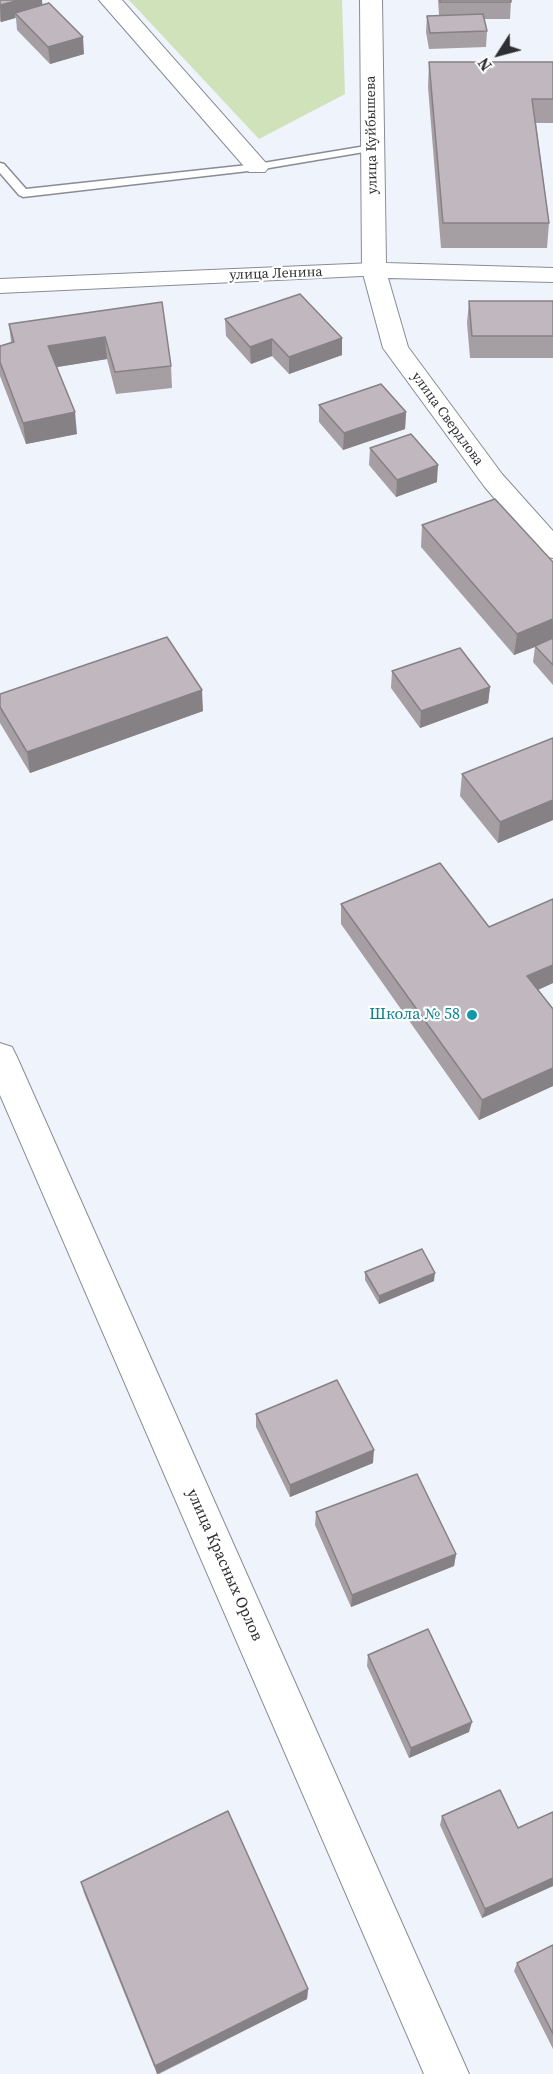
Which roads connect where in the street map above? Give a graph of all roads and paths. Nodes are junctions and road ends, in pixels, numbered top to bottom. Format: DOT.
graph roads {
  1 [pos="111,0"];
  2 [pos="371,0"];
  3 [pos="372,148"];
  4 [pos="0,166"];
  5 [pos="257,167"];
  6 [pos="374,270"];
  7 [pos="553,275"];
  8 [pos="0,286"];
  9 [pos="553,549"];
  10 [pos="0,1057"];
  11 [pos="447,2074"];
  1 -- 5 [label="street"];
  2 -- 3 [label="street, улица Куйбышева"];
  3 -- 5 [label="lane"];
  3 -- 6 [label="street, улица Куйбышева"];
  4 -- 5 [label="lane"];
  6 -- 7 [label="street, улица Ленина"];
  6 -- 8 [label="street, улица Ленина"];
  6 -- 9 [label="street, улица Свердлова"];
  10 -- 11 [label="street, улица Красных Орлов"];
}
